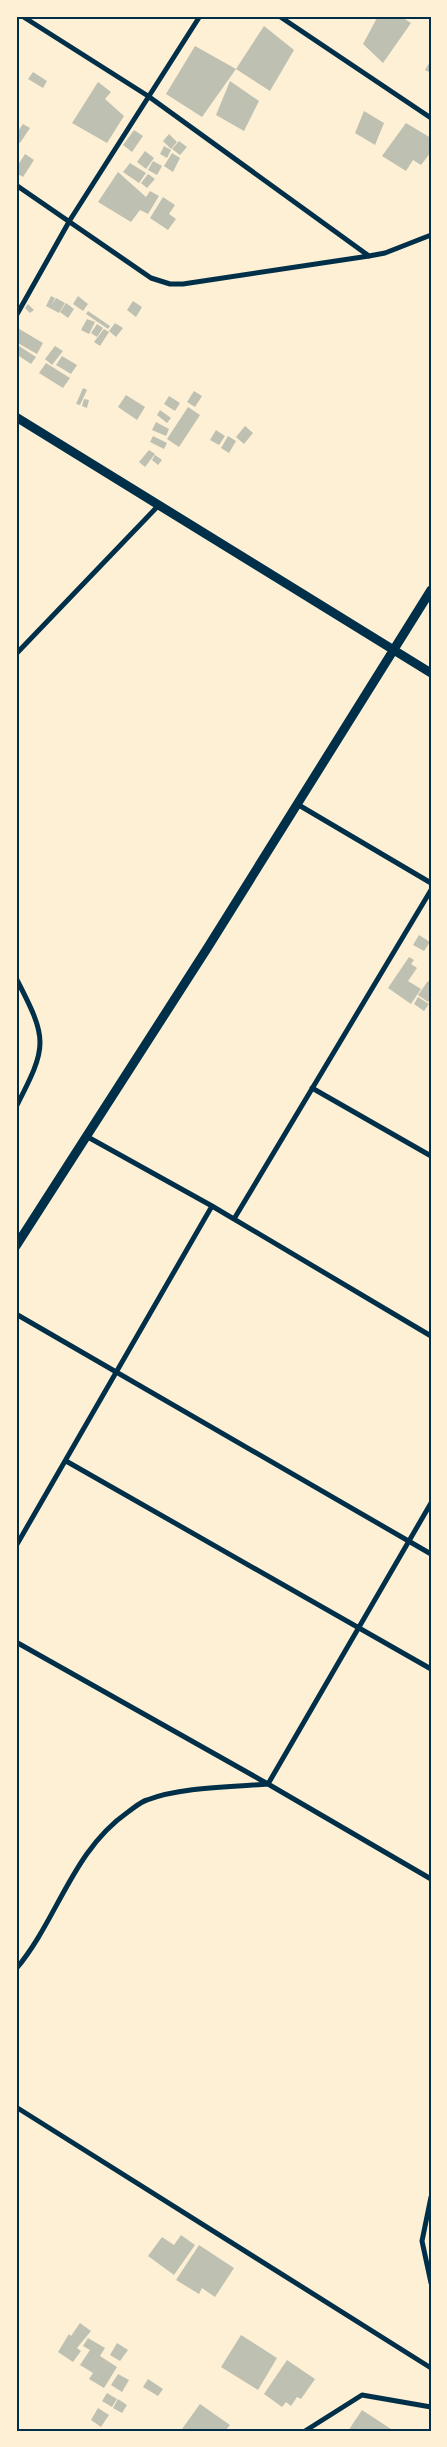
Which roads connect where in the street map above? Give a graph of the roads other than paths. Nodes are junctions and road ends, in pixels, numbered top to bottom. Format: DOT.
graph roads {
  1 [pos="22,16"];
  2 [pos="200,16"];
  3 [pos="279,16"];
  4 [pos="148,96"];
  5 [pos="430,117"];
  6 [pos="16,185"];
  7 [pos="70,220"];
  8 [pos="431,235"];
  9 [pos="369,256"];
  10 [pos="16,316"];
  11 [pos="16,417"];
  12 [pos="158,506"];
  13 [pos="431,590"];
  14 [pos="393,650"];
  15 [pos="16,654"];
  16 [pos="431,673"];
  17 [pos="298,804"];
  18 [pos="431,883"];
  19 [pos="431,890"];
  20 [pos="16,978"];
  21 [pos="312,1088"];
  22 [pos="16,1107"];
  23 [pos="86,1136"];
  24 [pos="431,1156"];
  25 [pos="212,1206"];
  26 [pos="234,1219"];
  27 [pos="16,1246"];
  28 [pos="16,1314"];
  29 [pos="431,1336"];
  30 [pos="117,1373"];
  31 [pos="66,1461"];
  32 [pos="431,1503"];
  33 [pos="408,1541"];
  34 [pos="16,1546"];
  35 [pos="431,1554"];
  36 [pos="358,1625"];
  37 [pos="16,1642"];
  38 [pos="431,1669"];
  39 [pos="268,1784"];
  40 [pos="431,1878"];
  41 [pos="16,1969"];
  42 [pos="16,2107"];
  43 [pos="431,2197"];
  44 [pos="431,2283"];
  45 [pos="431,2368"];
  46 [pos="431,2407"];
  47 [pos="305,2431"];
  1 -- 4 [label="street"];
  2 -- 4 [label="street"];
  3 -- 5 [label="street"];
  4 -- 7 [label="street"];
  4 -- 9 [label="street"];
  6 -- 7 [label="street"];
  7 -- 9 [label="street"];
  7 -- 10 [label="street"];
  8 -- 9 [label="street"];
  11 -- 12 [label="street"];
  12 -- 14 [label="street"];
  12 -- 15 [label="street"];
  13 -- 14 [label="street"];
  14 -- 16 [label="street"];
  14 -- 17 [label="street"];
  17 -- 18 [label="street"];
  17 -- 23 [label="street"];
  19 -- 21 [label="street"];
  20 -- 22 [label="street"];
  21 -- 24 [label="street"];
  21 -- 26 [label="street"];
  23 -- 25 [label="street"];
  23 -- 27 [label="street"];
  25 -- 26 [label="street"];
  25 -- 30 [label="street"];
  26 -- 29 [label="street"];
  28 -- 30 [label="street"];
  30 -- 31 [label="street"];
  30 -- 33 [label="street"];
  31 -- 34 [label="street"];
  31 -- 36 [label="street"];
  32 -- 33 [label="street"];
  33 -- 35 [label="street"];
  33 -- 36 [label="street"];
  36 -- 38 [label="street"];
  36 -- 39 [label="street"];
  37 -- 39 [label="street"];
  39 -- 40 [label="street"];
  39 -- 41 [label="street"];
  42 -- 45 [label="street"];
  43 -- 44 [label="street"];
  46 -- 47 [label="street"];
}
